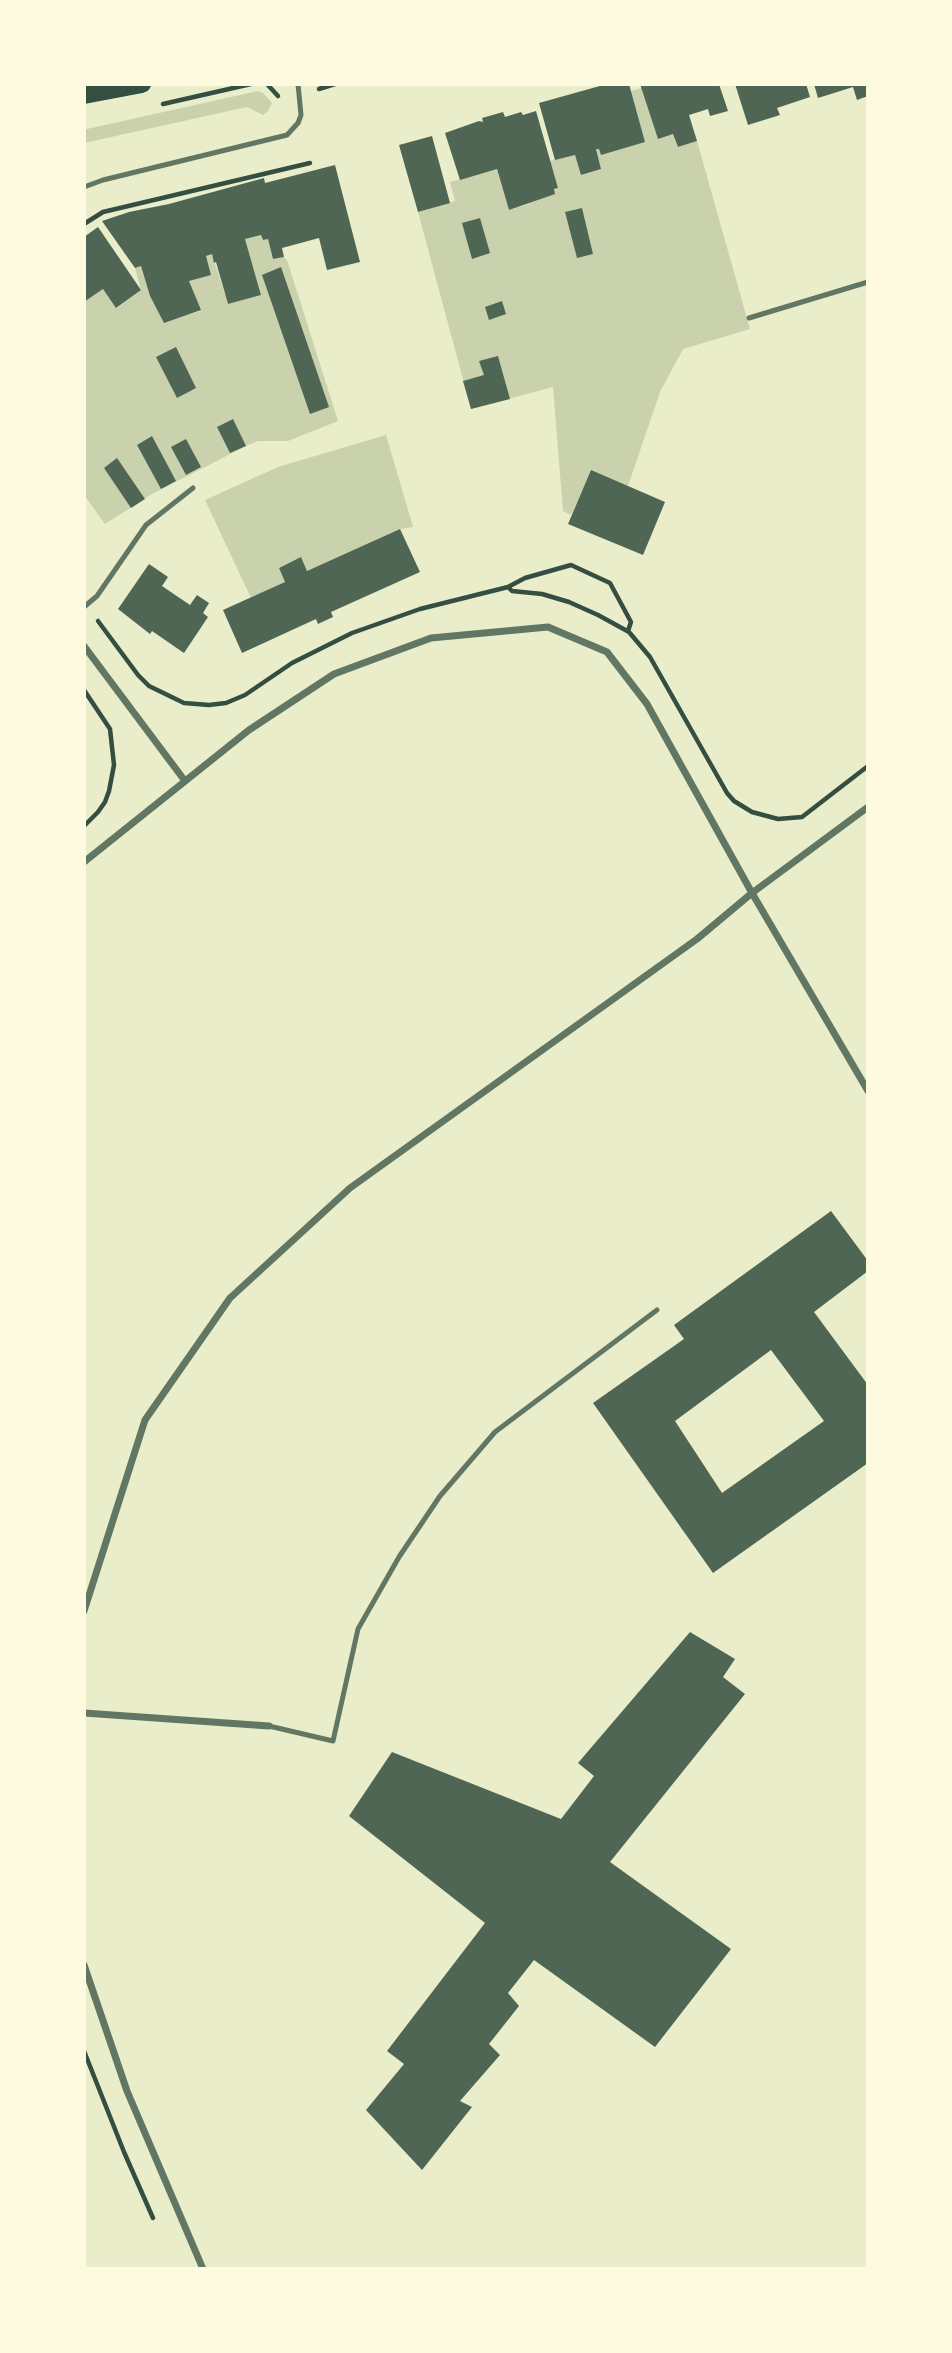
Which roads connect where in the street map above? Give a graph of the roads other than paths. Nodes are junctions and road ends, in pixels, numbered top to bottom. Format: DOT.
graph roads {
  1 [pos="142,84"];
  2 [pos="298,84"];
  3 [pos="84,94"];
  4 [pos="84,187"];
  5 [pos="868,282"];
  6 [pos="749,318"];
  7 [pos="193,488"];
  8 [pos="85,606"];
  9 [pos="84,646"];
  10 [pos="185,781"];
  11 [pos="868,807"];
  12 [pos="84,862"];
  13 [pos="752,893"];
  14 [pos="868,1091"];
  15 [pos="657,1310"];
  16 [pos="84,1611"];
  17 [pos="84,1713"];
  18 [pos="269,1726"];
  19 [pos="84,1965"];
  20 [pos="203,2269"];
  1 -- 3 [label="main road"];
  2 -- 4 [label="lane"];
  5 -- 6 [label="lane"];
  7 -- 8 [label="lane"];
  9 -- 10 [label="street"];
  10 -- 12 [label="street"];
  10 -- 13 [label="street"];
  11 -- 13 [label="street"];
  13 -- 14 [label="street"];
  13 -- 16 [label="street"];
  15 -- 18 [label="lane"];
  17 -- 18 [label="street"];
  19 -- 20 [label="street"];
}
